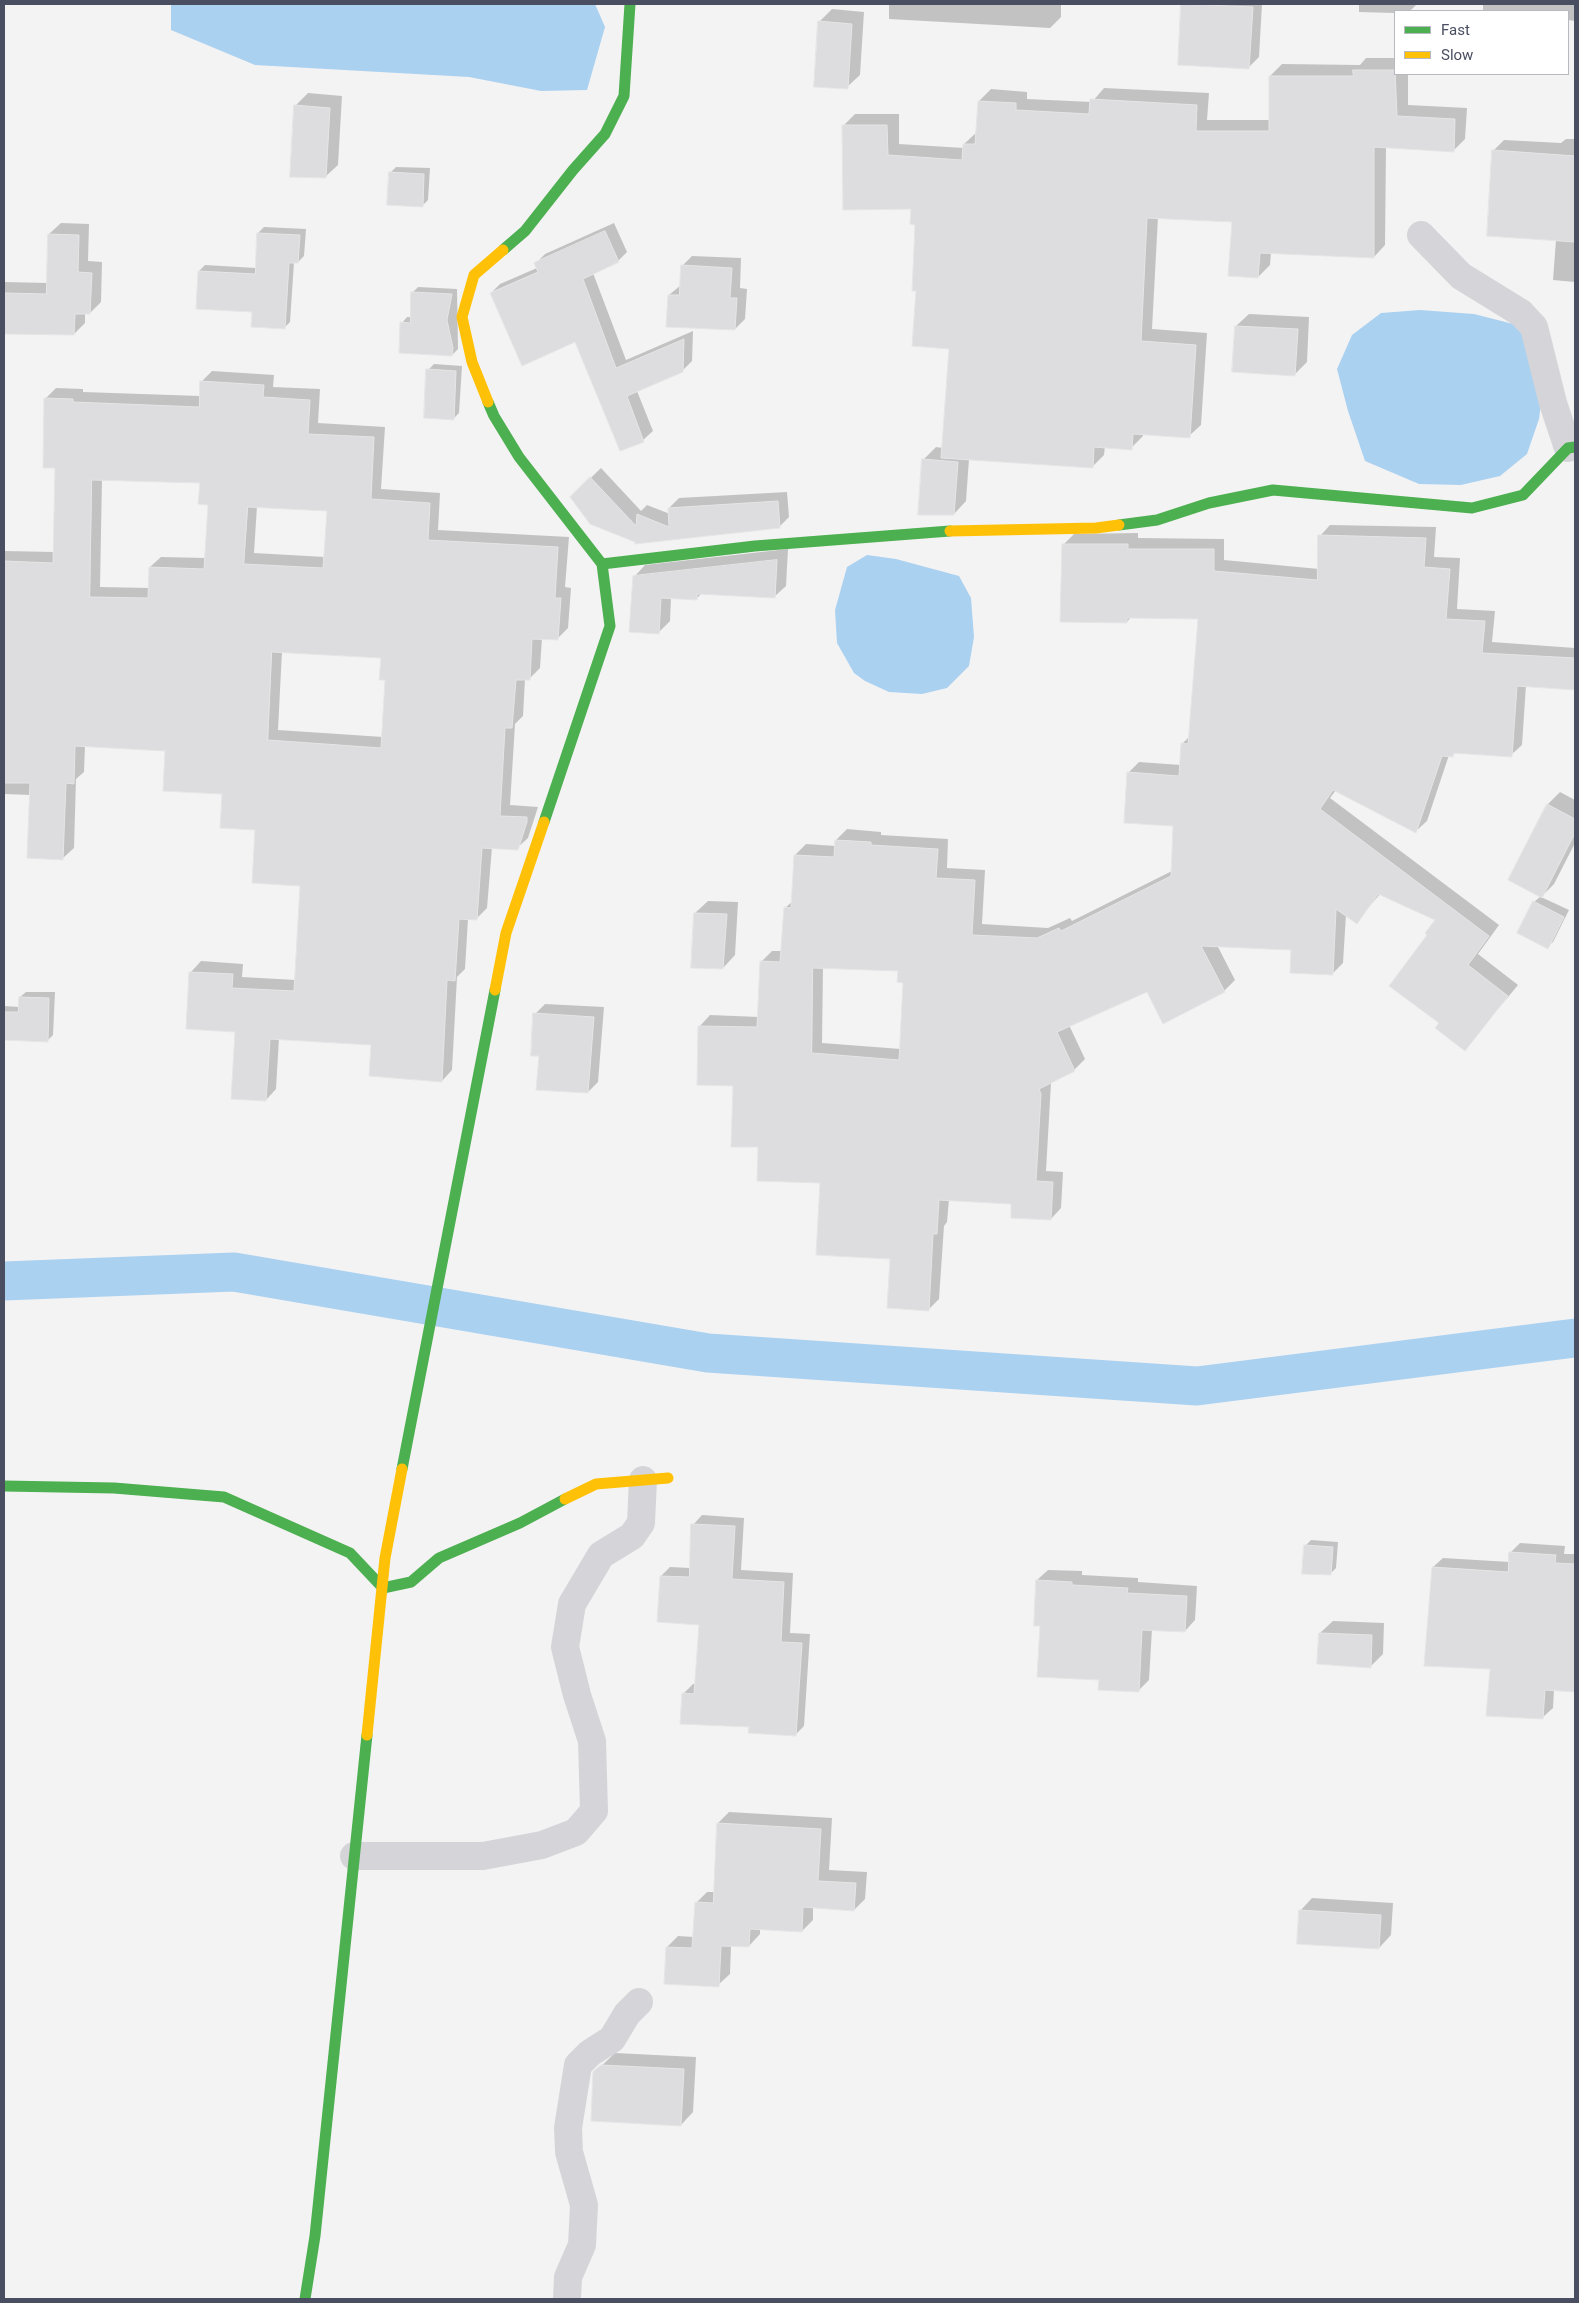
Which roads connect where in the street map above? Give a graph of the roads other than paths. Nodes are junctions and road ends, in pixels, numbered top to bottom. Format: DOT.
graph roads {
  1 [pos="630,4"];
  2 [pos="1421,235"];
  3 [pos="1572,447"];
  4 [pos="602,564"];
  5 [pos="656,1479"];
  6 [pos="4,1486"];
  7 [pos="382,1588"];
  8 [pos="354,1856"];
  9 [pos="639,2002"];
  10 [pos="305,2299"];
  11 [pos="567,2299"];
  1 -- 4 [label="street"];
  2 -- 3 [label="street"];
  3 -- 4 [label="street"];
  4 -- 7 [label="street"];
  5 -- 7 [label="street"];
  5 -- 8 [label="street"];
  6 -- 7 [label="street"];
  7 -- 8 [label="street"];
  8 -- 10 [label="street"];
  9 -- 11 [label="street"];
}
